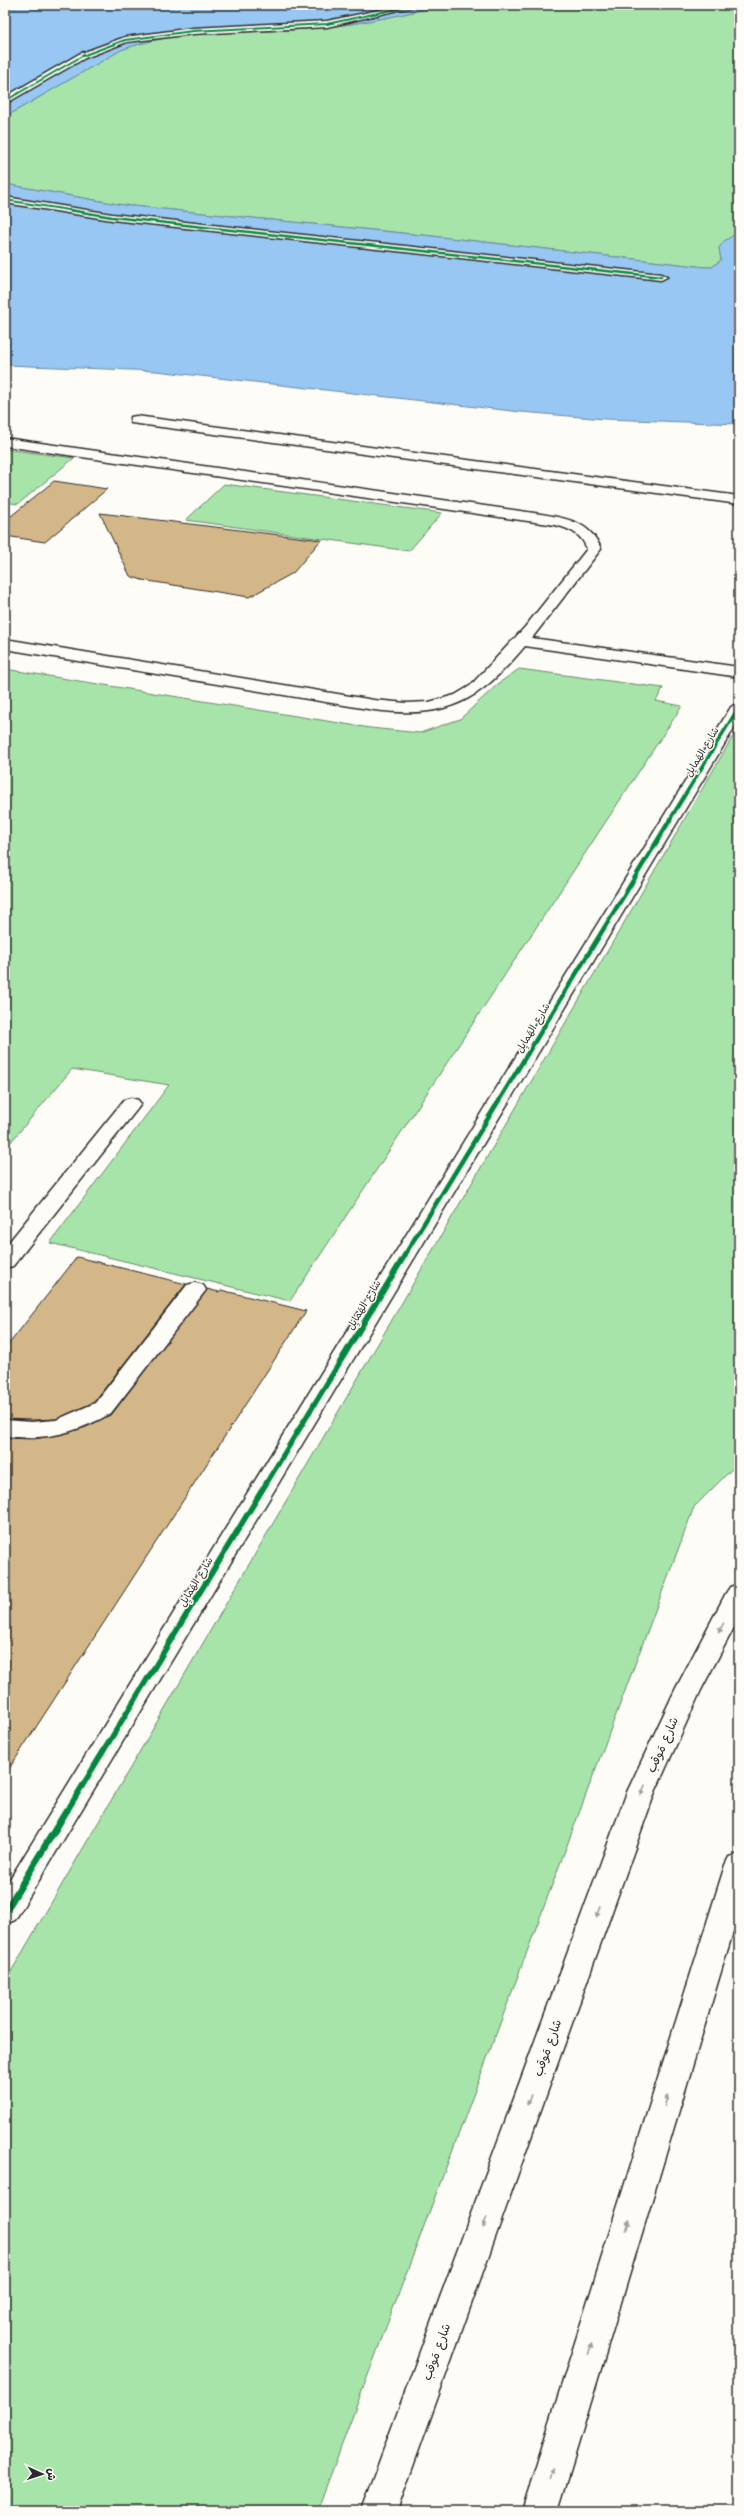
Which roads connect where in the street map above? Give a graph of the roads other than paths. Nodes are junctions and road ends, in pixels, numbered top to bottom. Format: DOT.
graph roads {
  1 [pos="415,5"];
  2 [pos="5,101"];
  3 [pos="5,200"];
  4 [pos="660,277"];
  5 [pos="136,420"];
  6 [pos="5,442"];
  7 [pos="739,500"];
  8 [pos="520,641"];
  9 [pos="5,644"];
  10 [pos="739,672"];
  11 [pos="739,707"];
  12 [pos="131,1104"];
  13 [pos="5,1262"];
  14 [pos="195,1290"];
  15 [pos="5,1428"];
  16 [pos="739,1593"];
  17 [pos="739,1865"];
  18 [pos="5,1912"];
  19 [pos="379,2511"];
  20 [pos="540,2511"];
  1 -- 2 [label="street"];
  3 -- 4 [label="street"];
  5 -- 7 [label="street"];
  6 -- 8 [label="street"];
  8 -- 9 [label="street"];
  8 -- 10 [label="street"];
  11 -- 18 [label="street, شارع الهَمايِل"];
  12 -- 13 [label="street"];
  14 -- 15 [label="street"];
  16 -- 19 [label="street, شارع مَوقب, one-way"];
  20 -- 17 [label="street, one-way"];
}
